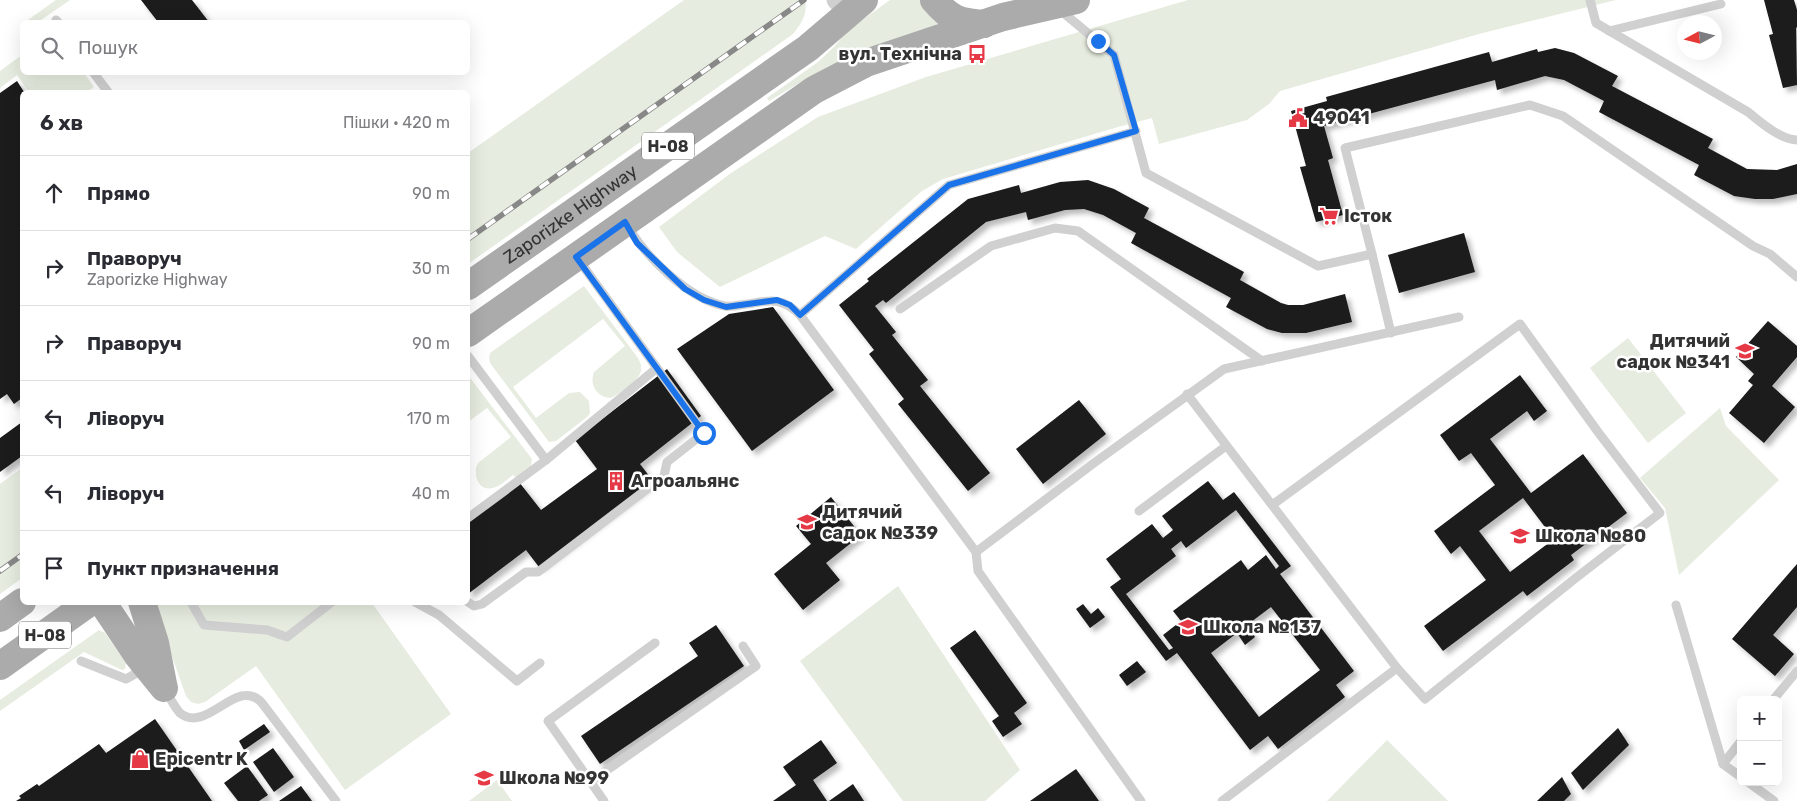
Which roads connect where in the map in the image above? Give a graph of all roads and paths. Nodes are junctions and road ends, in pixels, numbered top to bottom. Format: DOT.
graph roads {
  1 [pos="934,0"];
  2 [pos="1590,0"];
  3 [pos="1065,3"];
  4 [pos="850,4"];
  5 [pos="1721,4"];
  6 [pos="1003,13"];
  7 [pos="1609,31"];
  8 [pos="95,75"];
  9 [pos="106,90"];
  10 [pos="1136,131"];
  11 [pos="1797,140"];
  12 [pos="625,222"];
  13 [pos="1372,254"];
  14 [pos="576,257"];
  15 [pos="1797,277"];
  16 [pos="470,285"];
  17 [pos="900,309"];
  18 [pos="800,315"];
  19 [pos="1459,317"];
  20 [pos="470,332"];
  21 [pos="1391,333"];
  22 [pos="470,359"];
  23 [pos="1262,361"];
  24 [pos="657,368"];
  25 [pos="1188,394"];
  26 [pos="1226,446"];
  27 [pos="546,460"];
  28 [pos="1272,505"];
  29 [pos="1139,512"];
  30 [pos="470,517"];
  31 [pos="976,552"];
  32 [pos="20,603"];
  33 [pos="470,603"];
  34 [pos="86,605"];
  35 [pos="104,605"];
  36 [pos="143,605"];
  37 [pos="193,605"];
  38 [pos="328,605"];
  39 [pos="421,605"];
  40 [pos="1676,605"];
  41 [pos="0,618"];
  42 [pos="655,643"];
  43 [pos="743,646"];
  44 [pos="138,656"];
  45 [pos="81,661"];
  46 [pos="540,663"];
  47 [pos="0,666"];
  48 [pos="1398,668"];
  49 [pos="1797,671"];
  50 [pos="164,688"];
  51 [pos="1776,696"];
  52 [pos="1737,746"];
  53 [pos="1723,764"];
  54 [pos="1737,774"];
  55 [pos="590,782"];
  56 [pos="1753,786"];
  57 [pos="336,801"];
  58 [pos="604,801"];
  59 [pos="1141,801"];
  60 [pos="1222,801"];
  61 [pos="1774,801"];
  1 -- 6 [label="main road, Н-08"];
  2 -- 7 [label="lane"];
  3 -- 6 [label="main road, Н-08"];
  3 -- 10 [label="lane"];
  4 -- 16 [label="main road, Zaporizke Highway / Н-08"];
  5 -- 7 [label="lane"];
  6 -- 12 [label="main road, Н-08"];
  7 -- 11 [label="lane"];
  8 -- 9 [label="lane"];
  10 -- 13 [label="lane"];
  10 -- 18 [label="lane"];
  12 -- 14 [label="main road, Н-08"];
  12 -- 18 [label="lane"];
  13 -- 15 [label="lane"];
  13 -- 21 [label="lane"];
  14 -- 20 [label="main road, Н-08"];
  14 -- 24 [label="lane"];
  17 -- 23 [label="lane"];
  18 -- 31 [label="lane"];
  19 -- 21 [label="lane"];
  21 -- 23 [label="lane"];
  22 -- 27 [label="lane"];
  23 -- 25 [label="lane"];
  24 -- 27 [label="lane"];
  24 -- 33 [label="lane"];
  25 -- 26 [label="lane"];
  25 -- 31 [label="lane"];
  26 -- 28 [label="lane"];
  26 -- 29 [label="lane"];
  27 -- 30 [label="lane"];
  28 -- 48 [label="lane"];
  28 -- 48 [label="lane"];
  31 -- 59 [label="lane"];
  32 -- 41 [label="main road, Н-08"];
  34 -- 47 [label="main road, Н-08"];
  35 -- 44 [label="main road"];
  36 -- 50 [label="main road"];
  37 -- 38 [label="lane"];
  39 -- 46 [label="lane"];
  40 -- 53 [label="lane"];
  42 -- 55 [label="lane"];
  43 -- 55 [label="lane"];
  44 -- 45 [label="lane"];
  44 -- 50 [label="main road"];
  48 -- 60 [label="lane"];
  49 -- 51 [label="lane"];
  50 -- 57 [label="lane"];
  52 -- 53 [label="lane"];
  53 -- 54 [label="lane"];
  55 -- 58 [label="lane"];
  56 -- 61 [label="lane"];
}
